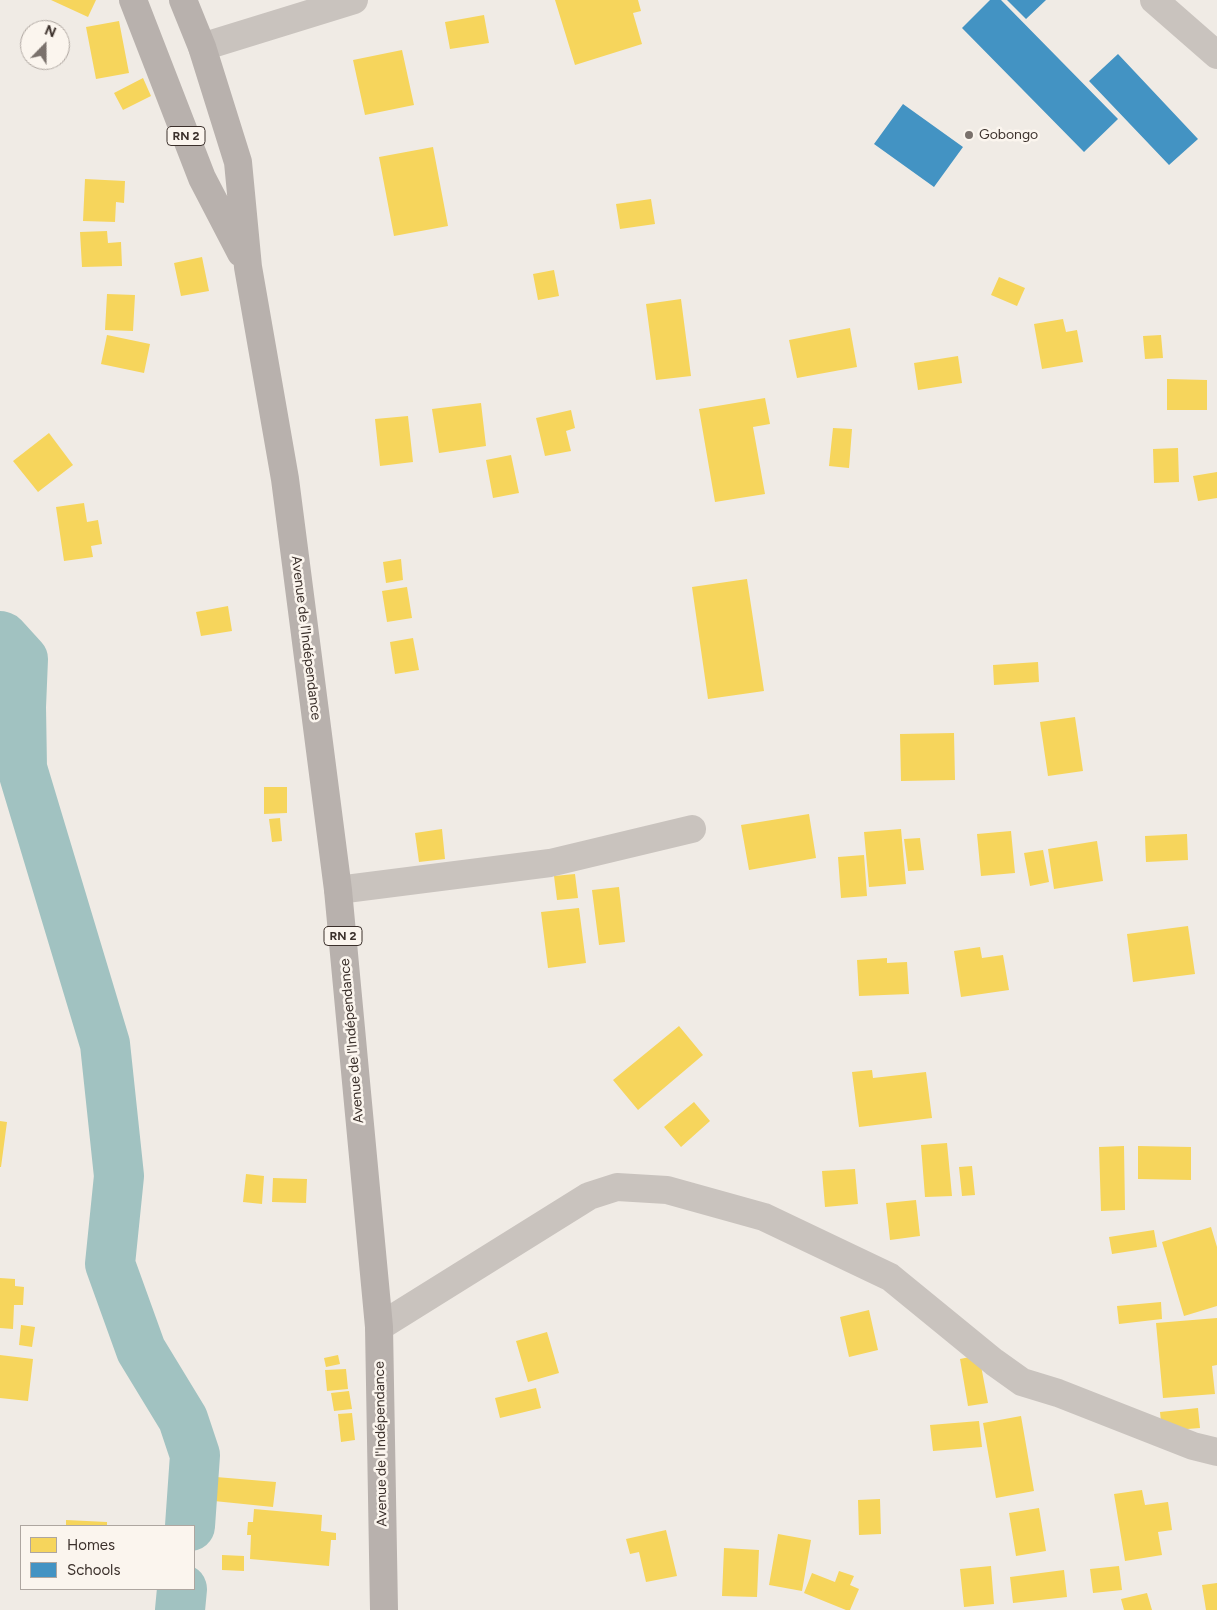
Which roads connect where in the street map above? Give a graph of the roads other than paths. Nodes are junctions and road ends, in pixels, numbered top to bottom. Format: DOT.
graph roads {
  1 [pos="132,0"];
  2 [pos="183,0"];
  3 [pos="354,0"];
  4 [pos="1154,0"];
  5 [pos="202,48"];
  6 [pos="1217,55"];
  7 [pos="248,267"];
  8 [pos="692,829"];
  9 [pos="338,890"];
  10 [pos="379,1327"];
  11 [pos="1217,1452"];
  12 [pos="384,1610"];
  1 -- 7 [label="main road, Avenue de l'Indépendance / RN 2"];
  2 -- 5 [label="main road, Avenue de l'Indépendance / RN 2"];
  3 -- 5 [label="street"];
  4 -- 6 [label="street"];
  5 -- 7 [label="main road, Avenue de l'Indépendance / RN 2"];
  7 -- 9 [label="main road, Avenue de l'Indépendance / RN 2"];
  8 -- 9 [label="street"];
  9 -- 10 [label="main road, Avenue de l'Indépendance / RN 2"];
  10 -- 11 [label="street"];
  10 -- 12 [label="main road, Avenue de l'Indépendance / RN 2"];
}
